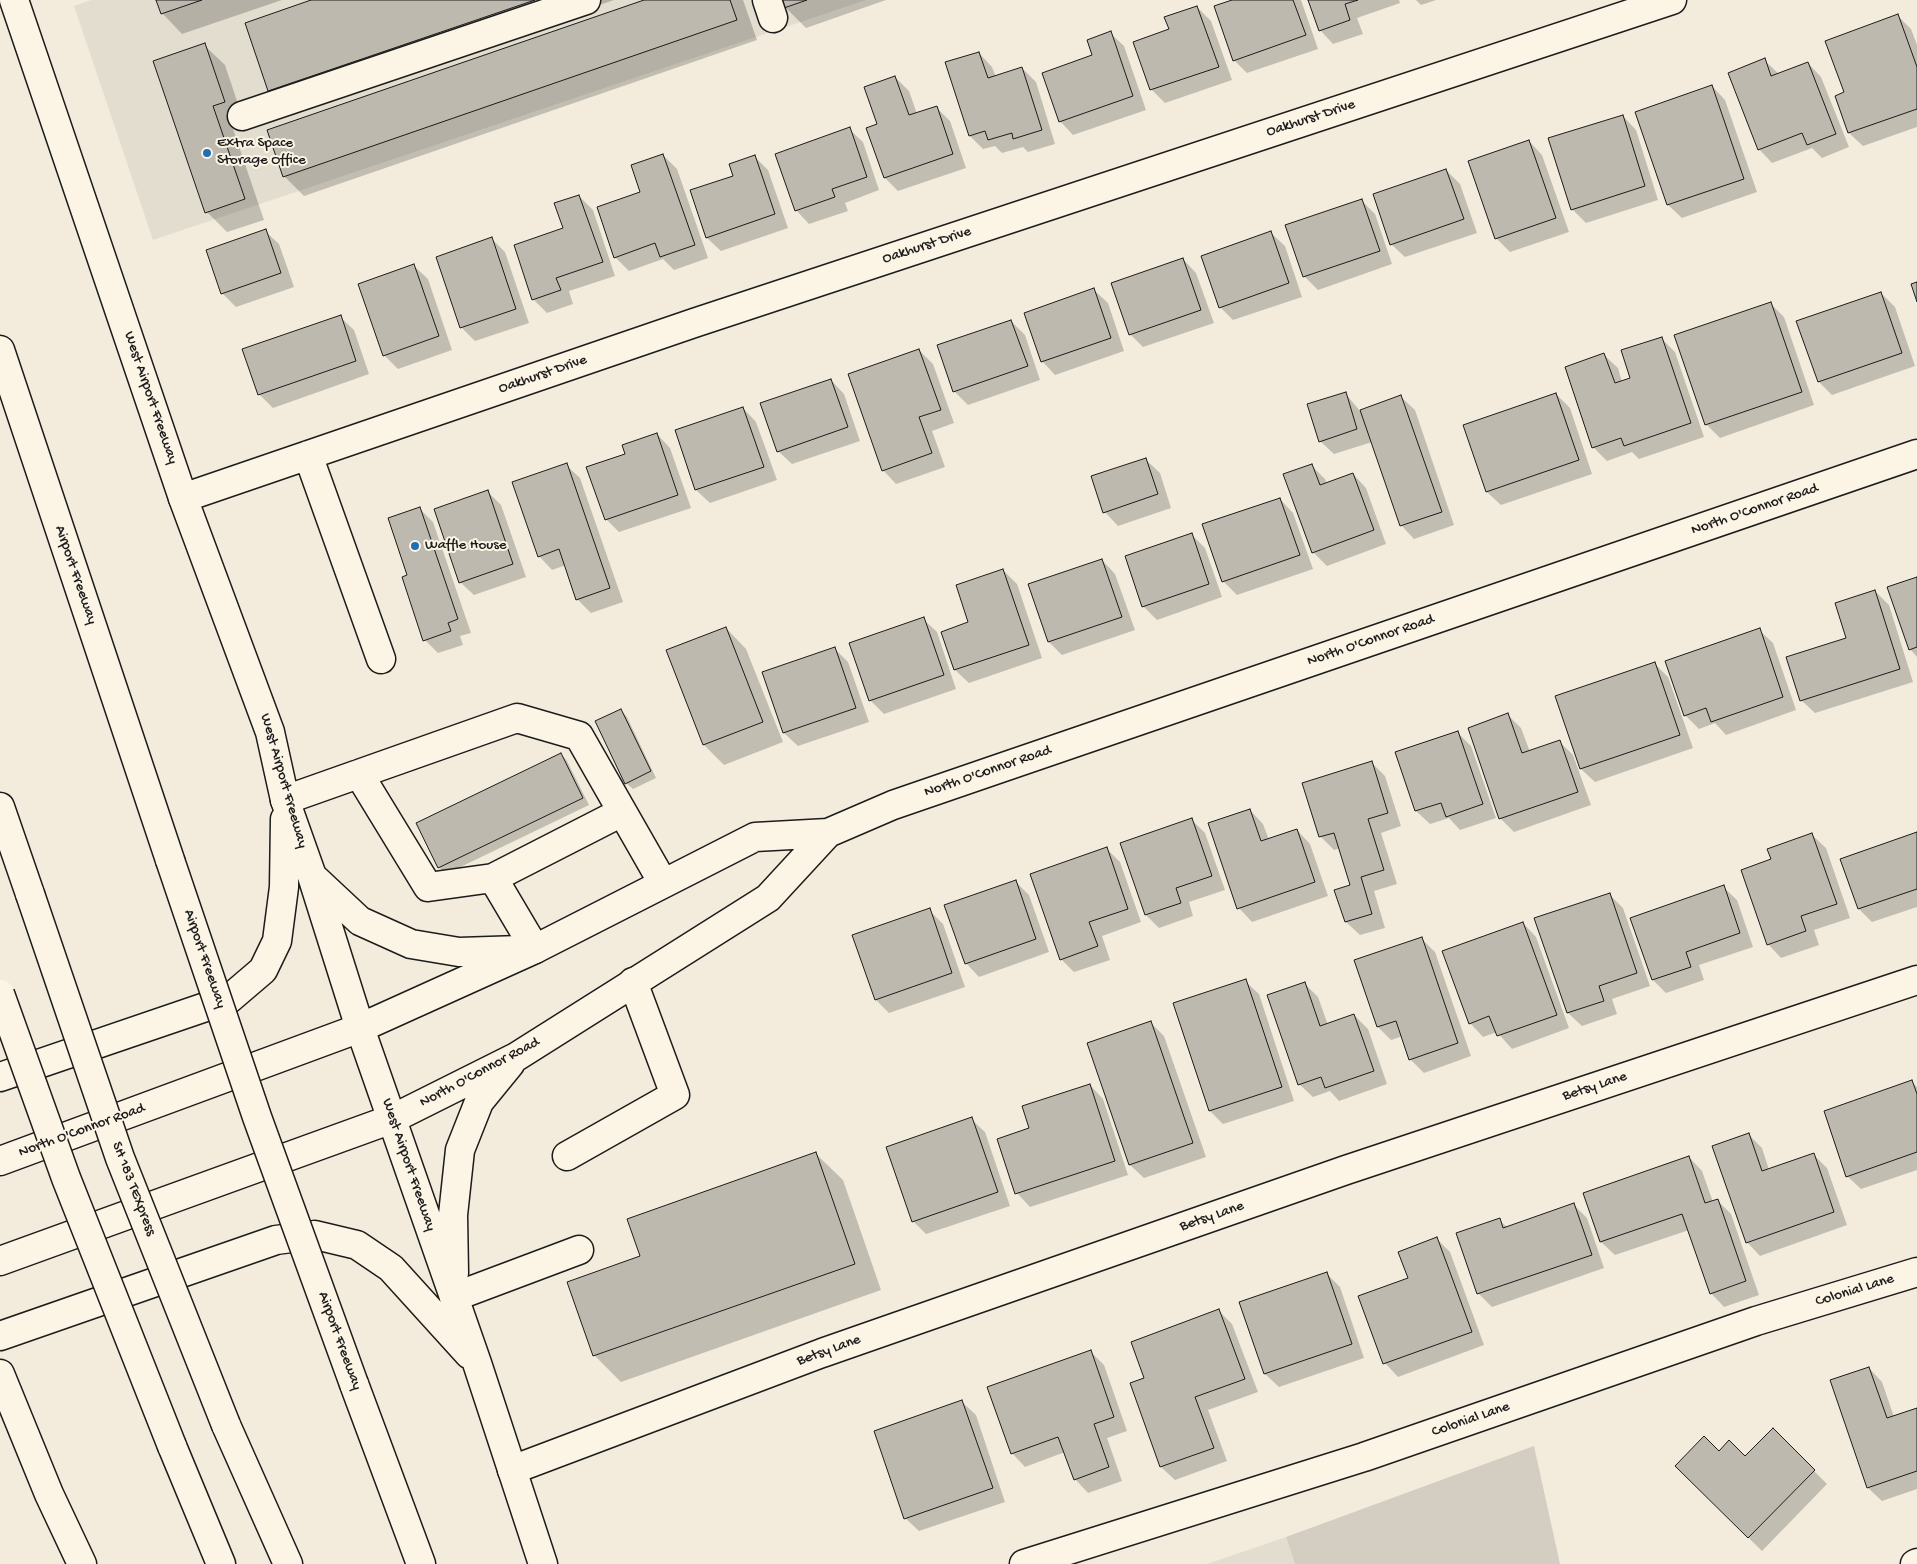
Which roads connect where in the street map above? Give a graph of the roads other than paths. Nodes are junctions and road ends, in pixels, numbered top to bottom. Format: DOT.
graph roads {
  1 [pos="14,0"];
  2 [pos="586,0"];
  3 [pos="1672,0"];
  4 [pos="242,116"];
  5 [pos="0,350"];
  6 [pos="1917,454"];
  7 [pos="308,455"];
  8 [pos="183,498"];
  9 [pos="381,659"];
  10 [pos="360,774"];
  11 [pos="286,800"];
  12 [pos="0,807"];
  13 [pos="622,812"];
  14 [pos="828,833"];
  15 [pos="312,876"];
  16 [pos="493,878"];
  17 [pos="663,883"];
  18 [pos="535,949"];
  19 [pos="1917,980"];
  20 [pos="633,982"];
  21 [pos="0,994"];
  22 [pos="360,1028"];
  23 [pos="516,1057"];
  24 [pos="0,1077"];
  25 [pos="392,1119"];
  26 [pos="567,1156"];
  27 [pos="0,1161"];
  28 [pos="578,1250"];
  29 [pos="0,1261"];
  30 [pos="1917,1272"];
  31 [pos="454,1297"];
  32 [pos="0,1336"];
  33 [pos="477,1363"];
  34 [pos="0,1374"];
  35 [pos="512,1470"];
  36 [pos="82,1564"];
  37 [pos="221,1564"];
  38 [pos="288,1564"];
  39 [pos="421,1564"];
  40 [pos="543,1564"];
  41 [pos="1024,1564"];
  1 -- 8 [label="main road, West Airport Freeway"];
  2 -- 4 [label="main road"];
  3 -- 7 [label="main road, Oakhurst Drive"];
  5 -- 39 [label="main road, Airport Freeway, bridge"];
  6 -- 14 [label="main road, North O'Connor Road"];
  7 -- 8 [label="main road, Oakhurst Drive"];
  7 -- 9 [label="main road"];
  8 -- 11 [label="main road, West Airport Freeway"];
  10 -- 11 [label="main road"];
  10 -- 13 [label="main road"];
  10 -- 16 [label="main road"];
  11 -- 15 [label="main road, West Airport Freeway"];
  11 -- 24 [label="main road"];
  12 -- 38 [label="main road, SH 183 TEXpress, bridge"];
  13 -- 16 [label="main road"];
  13 -- 17 [label="main road"];
  14 -- 17 [label="main road, North O'Connor Road"];
  14 -- 20 [label="main road, North O'Connor Road"];
  15 -- 18 [label="main road"];
  15 -- 22 [label="main road, West Airport Freeway"];
  16 -- 18 [label="main road"];
  17 -- 18 [label="main road, North O'Connor Road"];
  18 -- 22 [label="main road, North O'Connor Road"];
  19 -- 35 [label="main road, Betsy Lane"];
  20 -- 23 [label="main road, North O'Connor Road"];
  20 -- 26 [label="main road"];
  21 -- 37 [label="main road, bridge"];
  22 -- 25 [label="main road, West Airport Freeway"];
  22 -- 27 [label="main road, North O'Connor Road"];
  23 -- 25 [label="main road, North O'Connor Road"];
  23 -- 31 [label="main road"];
  25 -- 29 [label="main road, North O'Connor Road"];
  25 -- 31 [label="main road, West Airport Freeway"];
  28 -- 31 [label="main road"];
  30 -- 41 [label="main road, Colonial Lane"];
  31 -- 33 [label="main road, West Airport Freeway"];
  32 -- 33 [label="main road"];
  33 -- 35 [label="main road, West Airport Freeway"];
  34 -- 36 [label="main road"];
  35 -- 40 [label="main road, West Airport Freeway"];
}
